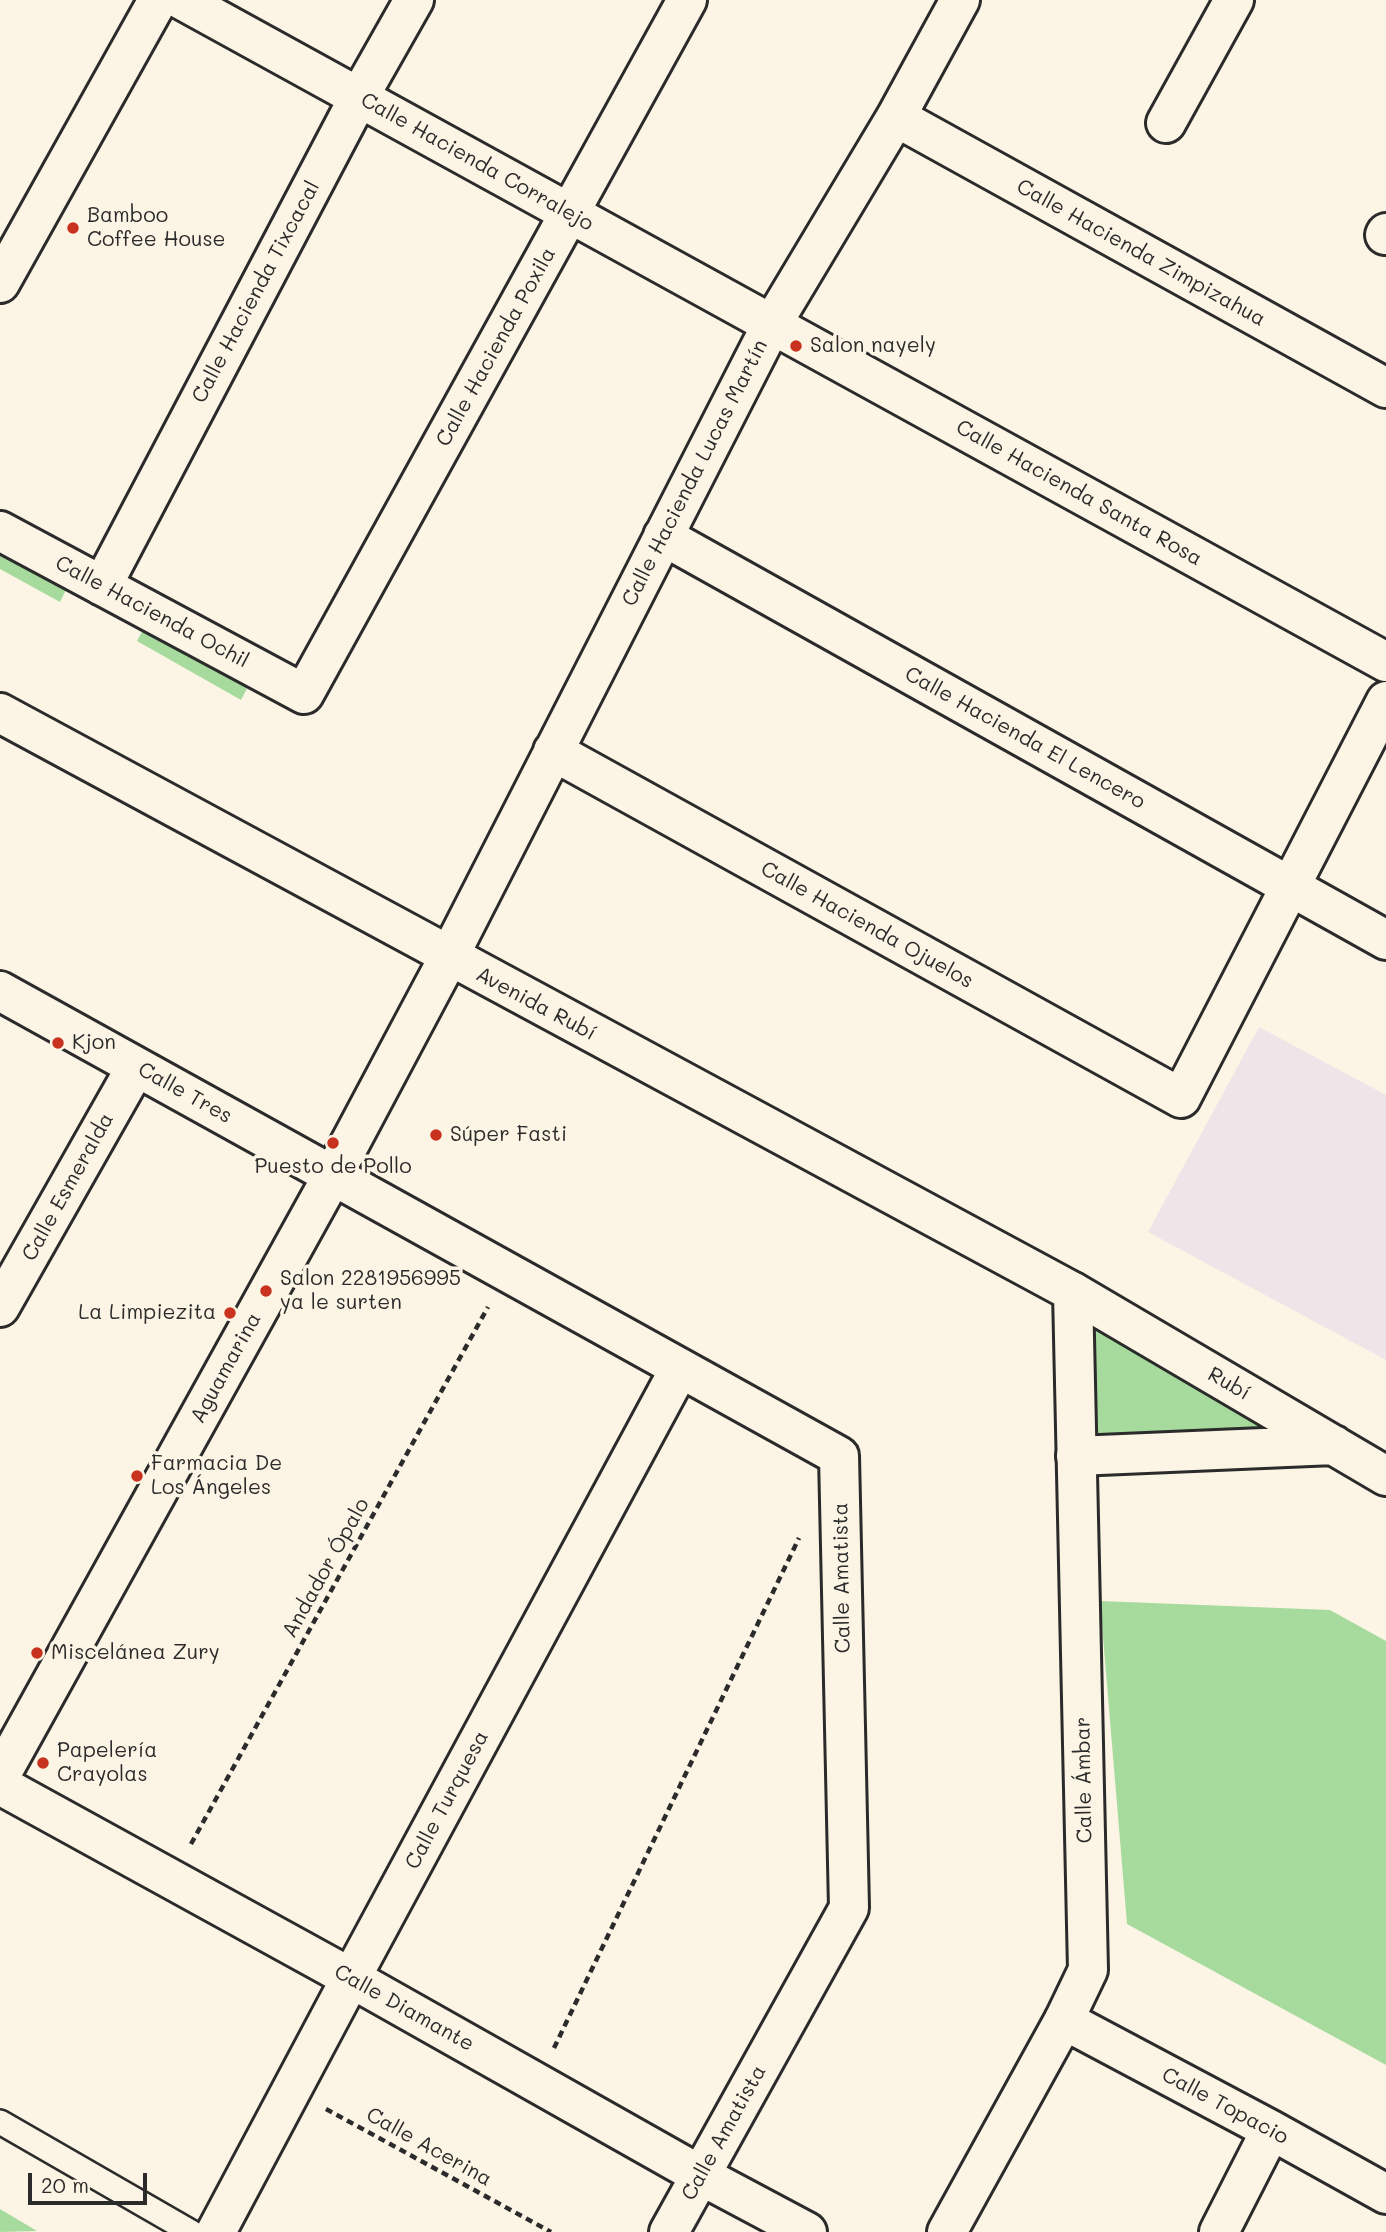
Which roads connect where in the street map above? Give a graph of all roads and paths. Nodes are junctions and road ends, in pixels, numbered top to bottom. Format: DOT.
graph roads {
  1 [pos="158,0"];
  2 [pos="182,0"];
  3 [pos="414,0"];
  4 [pos="687,0"];
  5 [pos="960,0"];
  6 [pos="1234,0"];
  7 [pos="359,97"];
  8 [pos="897,117"];
  9 [pos="1166,123"];
  10 [pos="569,213"];
  11 [pos="0,283"];
  12 [pos="772,324"];
  13 [pos="1386,388"];
  14 [pos="0,531"];
  15 [pos="663,536"];
  16 [pos="102,586"];
  17 [pos="1386,662"];
  18 [pos="304,694"];
  19 [pos="1386,701"];
  20 [pos="0,713"];
  21 [pos="553,751"];
  22 [pos="1290,887"];
  23 [pos="1386,940"];
  24 [pos="449,957"];
  25 [pos="0,991"];
  26 [pos="136,1067"];
  27 [pos="332,1175"];
  28 [pos="507,1272"];
  29 [pos="1073,1292"];
  30 [pos="0,1307"];
  31 [pos="680,1368"];
  32 [pos="1334,1445"];
  33 [pos="1076,1456"];
  34 [pos="1386,1476"];
  35 [pos="803,1531"];
  36 [pos="0,1776"];
  37 [pos="0,1785"];
  38 [pos="172,1879"];
  39 [pos="351,1978"];
  40 [pos="1064,2020"];
  41 [pos="537,2083"];
  42 [pos="292,2090"];
  43 [pos="0,2122"];
  44 [pos="1271,2130"];
  45 [pos="700,2175"];
  46 [pos="1386,2194"];
  47 [pos="191,2232"];
  48 [pos="216,2232"];
  49 [pos="551,2232"];
  50 [pos="669,2232"];
  51 [pos="807,2232"];
  52 [pos="947,2232"];
  53 [pos="1219,2232"];
  1 -- 11 [label="street"];
  2 -- 7 [label="street, Calle Hacienda Corralejo"];
  3 -- 7 [label="street, Calle Hacienda Tixcacal"];
  4 -- 10 [label="street, Calle Hacienda Poxila"];
  5 -- 8 [label="street, Calle Hacienda Lucas Martín"];
  6 -- 9 [label="street"];
  7 -- 10 [label="street, Calle Hacienda Corralejo"];
  7 -- 16 [label="street, Calle Hacienda Tixcacal"];
  8 -- 12 [label="street, Calle Hacienda Lucas Martín"];
  8 -- 13 [label="street, Calle Hacienda Zimpizahua"];
  10 -- 12 [label="street, Calle Hacienda Corralejo"];
  10 -- 18 [label="street, Calle Hacienda Poxila"];
  12 -- 15 [label="street, Calle Hacienda Lucas Martín"];
  12 -- 17 [label="street, Calle Hacienda Santa Rosa"];
  14 -- 16 [label="street, Calle Hacienda Ochil"];
  15 -- 21 [label="street, Calle Hacienda Lucas Martín"];
  15 -- 22 [label="street, Calle Hacienda El Lencero"];
  16 -- 18 [label="street, Calle Hacienda Ochil"];
  19 -- 22 [label="street"];
  20 -- 24 [label="street, Avenida Rubí"];
  21 -- 22 [label="street, Calle Hacienda Ojuelos"];
  21 -- 24 [label="street, Calle Hacienda Lucas Martín"];
  22 -- 23 [label="street, Calle Hacienda El Lencero"];
  24 -- 27 [label="street, Aguamarina"];
  24 -- 29 [label="street, Avenida Rubí"];
  25 -- 26 [label="street, Calle Tres"];
  26 -- 27 [label="street, Calle Tres"];
  26 -- 30 [label="street, Calle Esmeralda"];
  27 -- 28 [label="street, Calle Amatista"];
  27 -- 36 [label="street, Aguamarina"];
  28 -- 31 [label="street, Calle Amatista"];
  28 -- 38 [label="path, Andador Ópalo"];
  29 -- 32 [label="street, Rubí"];
  29 -- 33 [label="street, Calle Ámbar"];
  31 -- 39 [label="street, Calle Turquesa"];
  31 -- 45 [label="street, Calle Amatista"];
  32 -- 33 [label="street"];
  32 -- 34 [label="street, Rubí"];
  33 -- 40 [label="street, Calle Ámbar"];
  35 -- 41 [label="path"];
  37 -- 38 [label="street, Calle Diamante"];
  38 -- 39 [label="street, Calle Diamante"];
  39 -- 41 [label="street, Calle Diamante"];
  39 -- 42 [label="street, Calle Turquesa"];
  40 -- 44 [label="street, Calle Topacio"];
  40 -- 52 [label="street, Calle Ámbar"];
  41 -- 45 [label="street, Calle Diamante"];
  42 -- 48 [label="street, Calle Turquesa"];
  42 -- 49 [label="path, Calle Acerina"];
  43 -- 47 [label="lane"];
  44 -- 46 [label="street, Calle Topacio"];
  44 -- 53 [label="street"];
  45 -- 50 [label="street, Calle Amatista"];
  45 -- 51 [label="street, Calle Diamante"];
}
